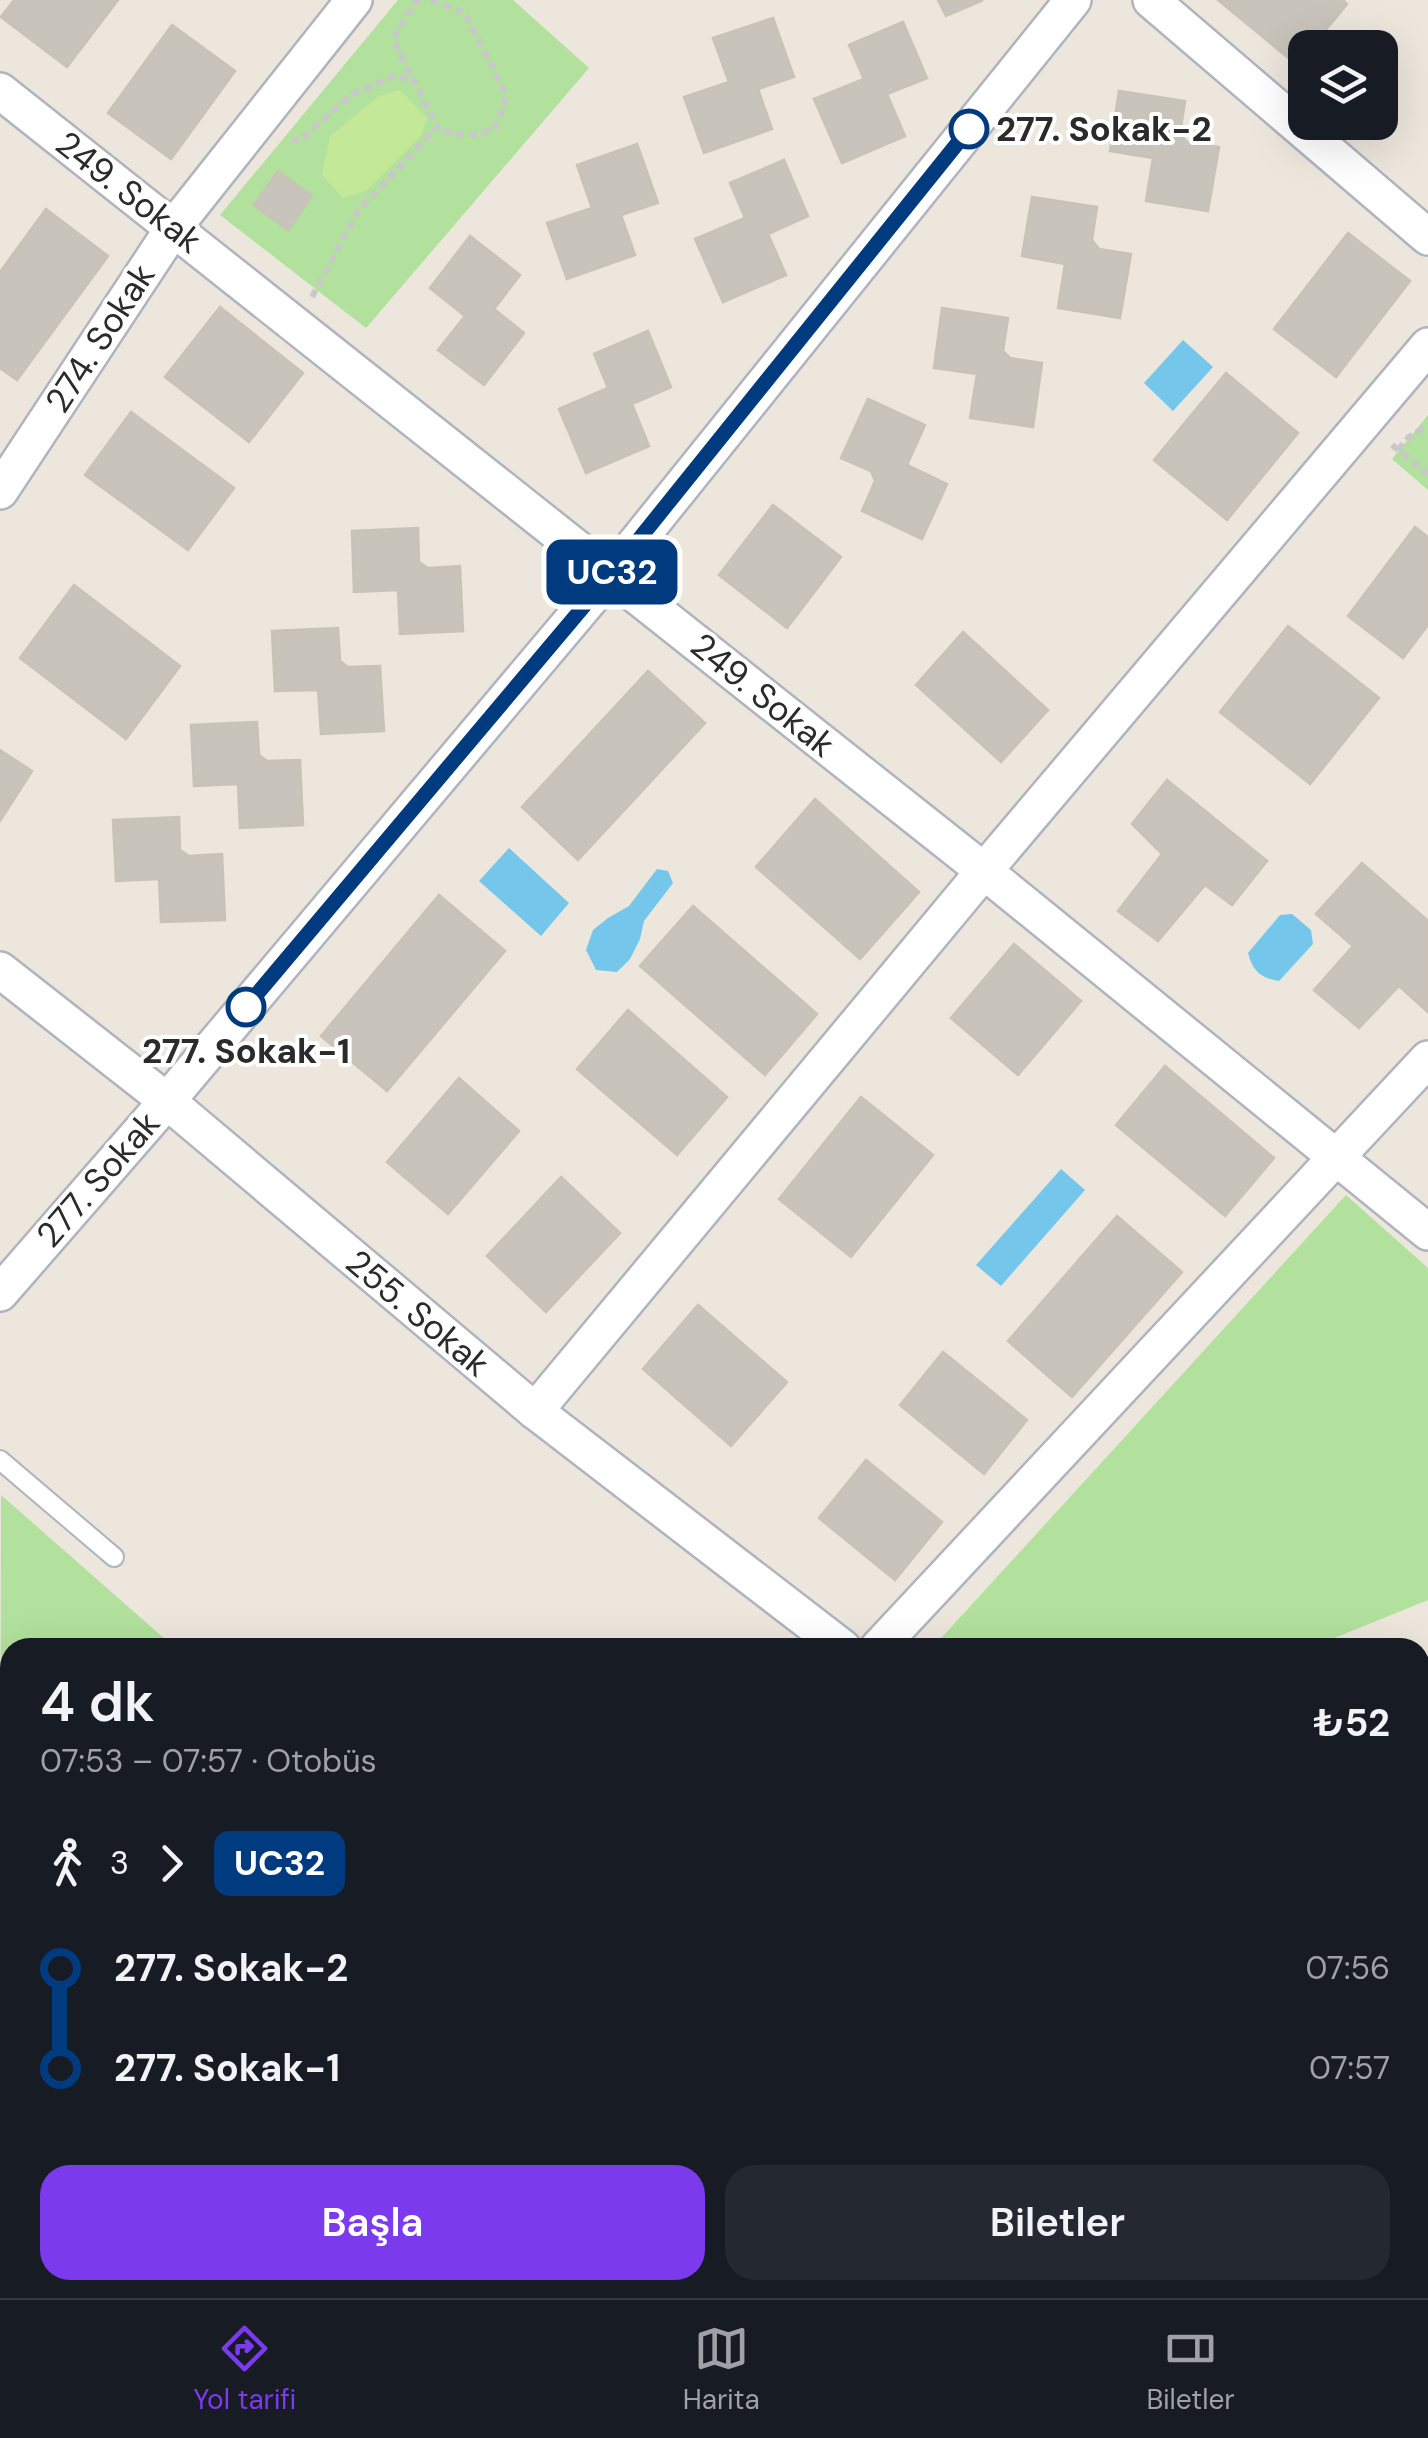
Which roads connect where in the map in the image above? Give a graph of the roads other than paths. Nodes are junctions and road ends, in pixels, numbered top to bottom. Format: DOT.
graph roads {
  1 [pos="354,0"];
  2 [pos="1074,0"];
  3 [pos="1151,0"];
  4 [pos="0,91"];
  5 [pos="174,227"];
  6 [pos="1428,237"];
  7 [pos="1428,346"];
  8 [pos="0,491"];
  9 [pos="611,574"];
  10 [pos="984,871"];
  11 [pos="0,970"];
  12 [pos="1428,1059"];
  13 [pos="166,1101"];
  14 [pos="1336,1155"];
  15 [pos="1428,1232"];
  16 [pos="0,1293"];
  17 [pos="535,1411"];
  18 [pos="0,1460"];
  19 [pos="114,1557"];
  20 [pos="830,1638"];
  21 [pos="887,1638"];
  1 -- 5 [label="street, 274. Sokak"];
  2 -- 9 [label="street, 277. Sokak"];
  3 -- 6 [label="street"];
  4 -- 5 [label="street, 249. Sokak"];
  5 -- 8 [label="street, 274. Sokak"];
  5 -- 9 [label="street, 249. Sokak"];
  7 -- 10 [label="street"];
  9 -- 10 [label="street, 249. Sokak"];
  9 -- 13 [label="street, 277. Sokak"];
  10 -- 14 [label="street, 249. Sokak"];
  10 -- 17 [label="street"];
  11 -- 13 [label="street, 255. Sokak"];
  12 -- 14 [label="street"];
  13 -- 16 [label="street, 277. Sokak"];
  13 -- 17 [label="street, 255. Sokak"];
  14 -- 15 [label="street, 249. Sokak"];
  14 -- 21 [label="street"];
  17 -- 20 [label="street, 255. Sokak"];
  18 -- 19 [label="lane"];
}
